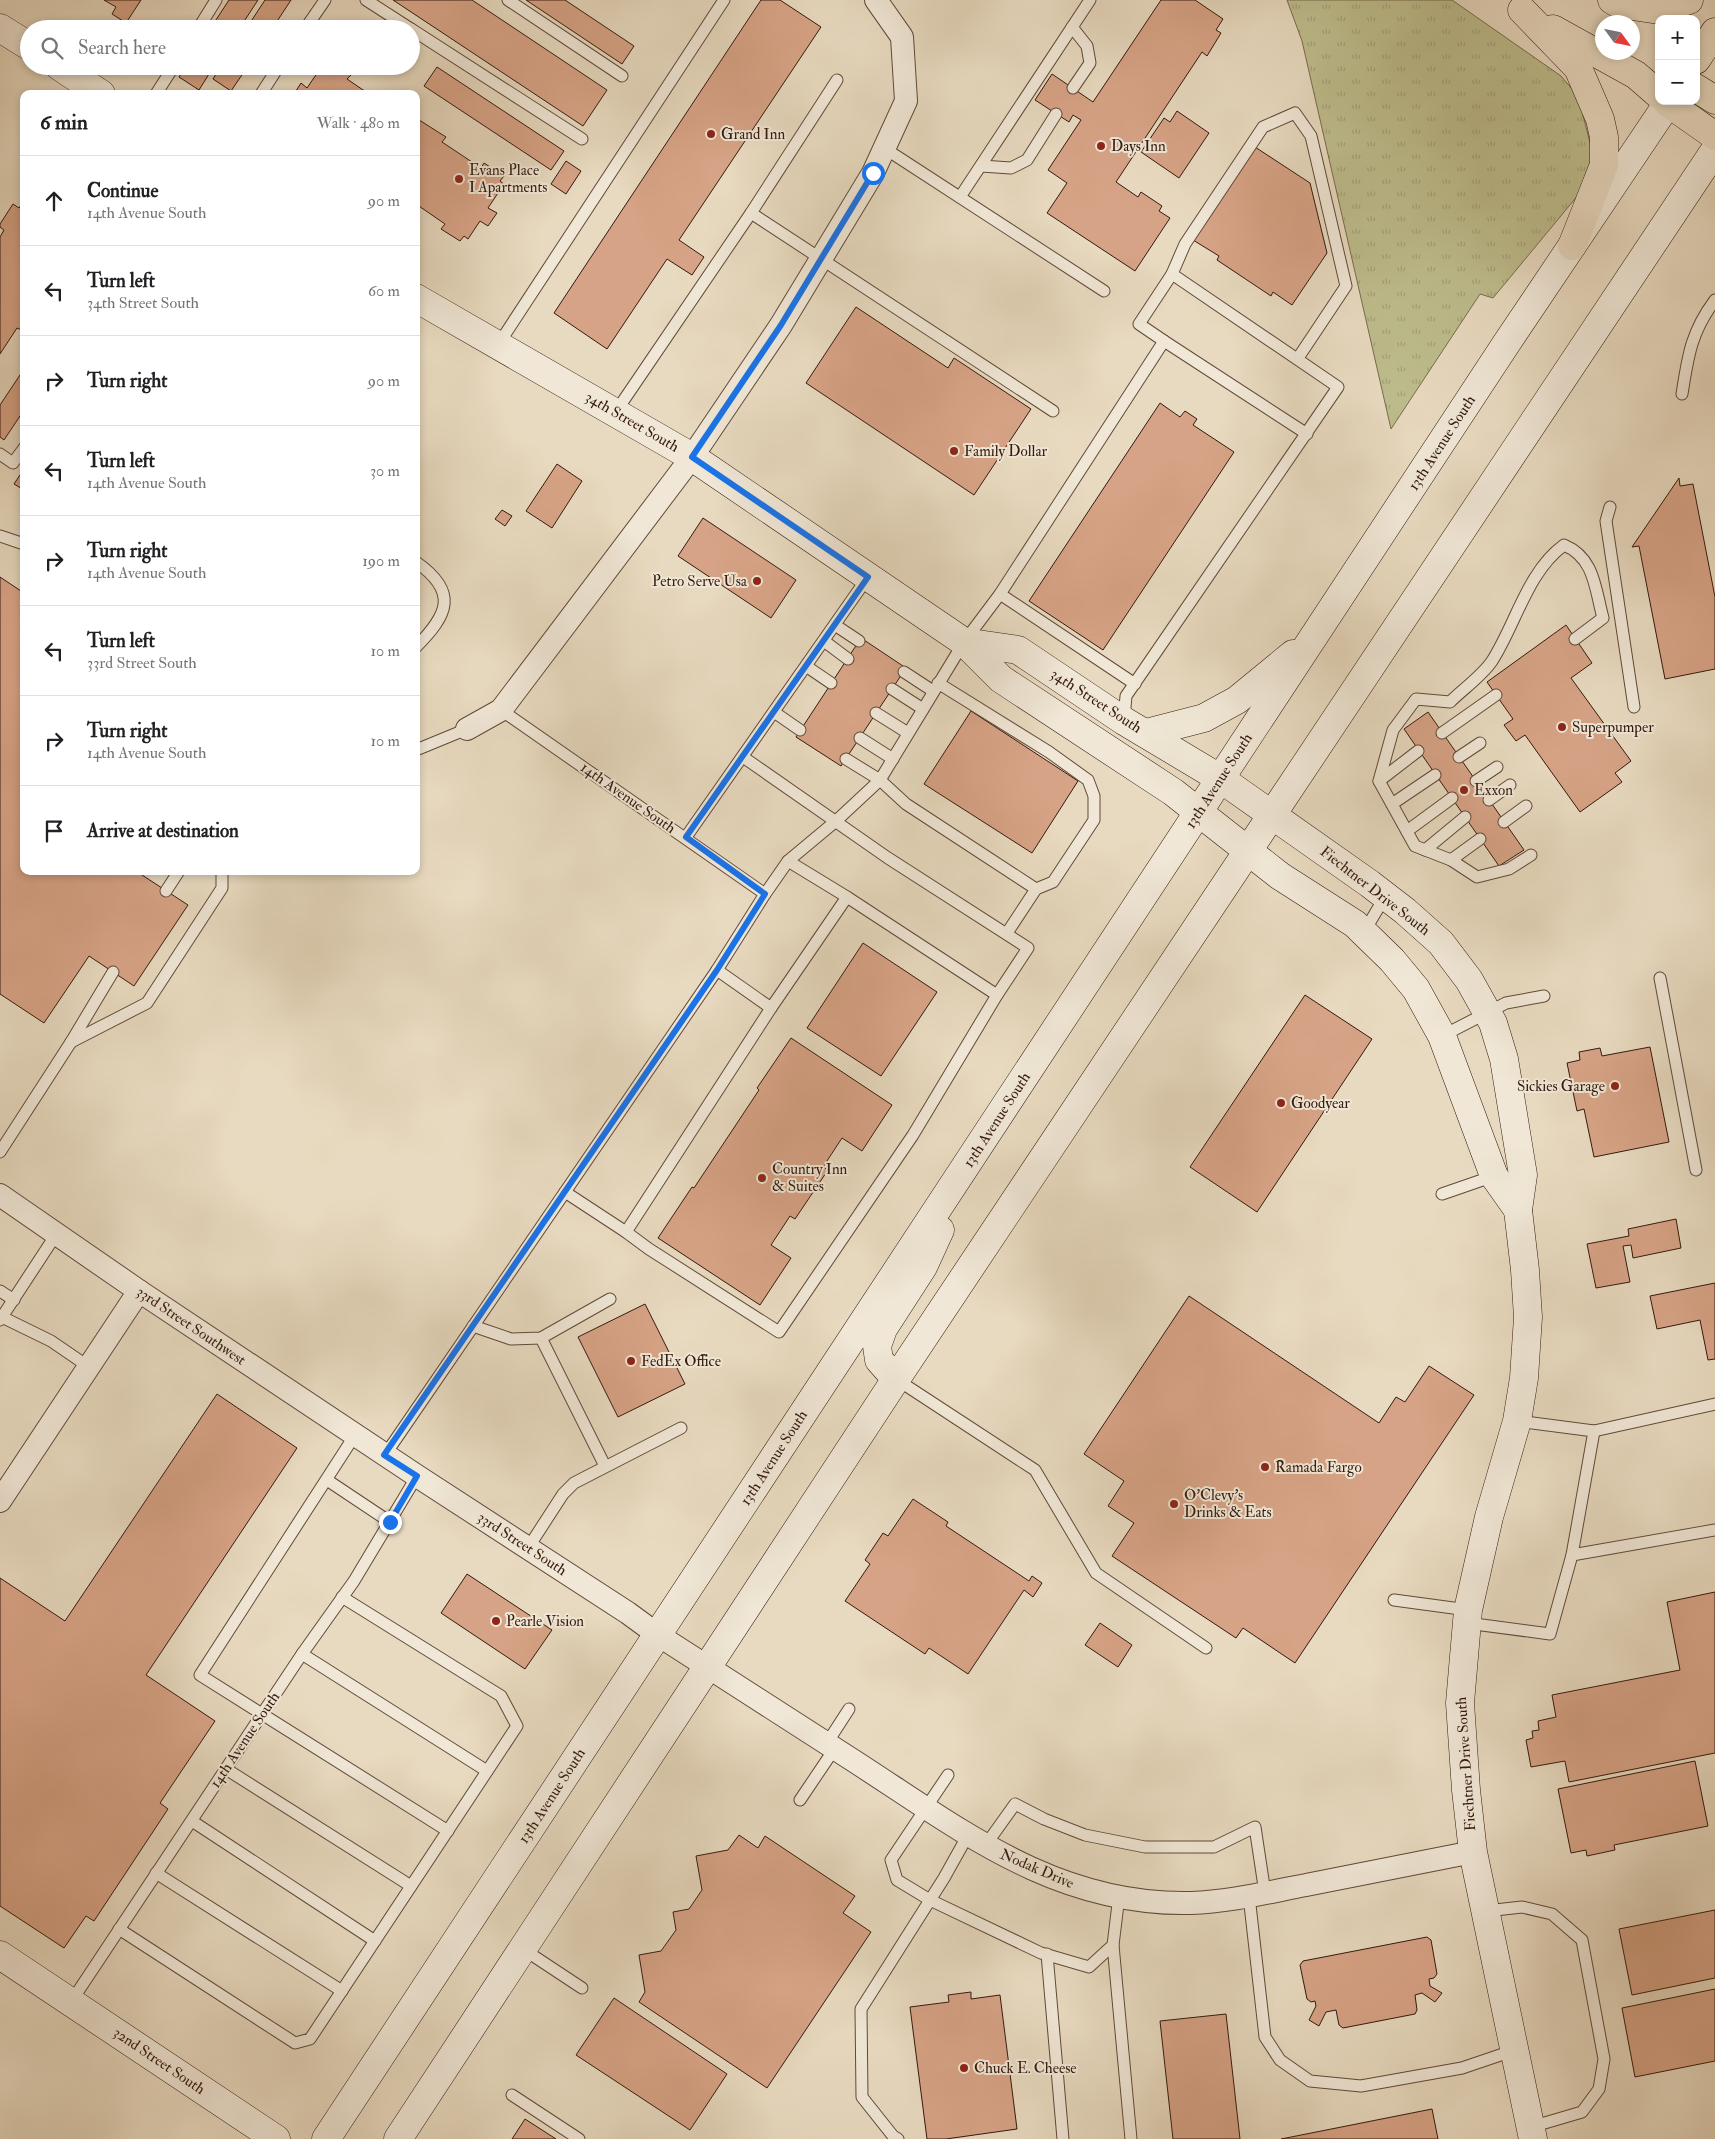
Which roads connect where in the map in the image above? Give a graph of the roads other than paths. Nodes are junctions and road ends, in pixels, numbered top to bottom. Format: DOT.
graph roads {
  1 [pos="216,0"];
  2 [pos="325,0"];
  3 [pos="366,0"];
  4 [pos="508,0"];
  5 [pos="724,0"];
  6 [pos="876,0"];
  7 [pos="1090,0"];
  8 [pos="1612,0"];
  9 [pos="1689,0"];
  10 [pos="1515,5"];
  11 [pos="204,20"];
  12 [pos="311,20"];
  13 [pos="397,20"];
  14 [pos="1072,27"];
  15 [pos="0,28"];
  16 [pos="1715,32"];
  17 [pos="420,35"];
  18 [pos="20,40"];
  19 [pos="1700,54"];
  20 [pos="73,75"];
  21 [pos="168,75"];
  22 [pos="274,75"];
  23 [pos="622,76"];
  24 [pos="837,80"];
  25 [pos="1073,88"];
  26 [pos="96,90"];
  27 [pos="159,90"];
  28 [pos="264,90"];
  29 [pos="1655,91"];
  30 [pos="1700,91"];
  31 [pos="1715,100"];
  32 [pos="1662,105"];
  33 [pos="1672,105"];
  34 [pos="1056,114"];
  35 [pos="1715,136"];
  36 [pos="582,139"];
  37 [pos="884,148"];
  38 [pos="1715,150"];
  39 [pos="981,166"];
  40 [pos="960,197"];
  41 [pos="751,213"];
  42 [pos="1572,246"];
  43 [pos="821,259"];
  44 [pos="1172,274"];
  45 [pos="1104,291"];
  46 [pos="1715,300"];
  47 [pos="420,303"];
  48 [pos="1164,341"];
  49 [pos="498,345"];
  50 [pos="1298,358"];
  51 [pos="1682,394"];
  52 [pos="1053,411"];
  53 [pos="615,413"];
  54 [pos="1307,434"];
  55 [pos="0,454"];
  56 [pos="20,454"];
  57 [pos="692,457"];
  58 [pos="1610,507"];
  59 [pos="0,536"];
  60 [pos="20,543"];
  61 [pos="420,566"];
  62 [pos="868,577"];
  63 [pos="1000,594"];
  64 [pos="835,625"];
  65 [pos="1316,634"];
  66 [pos="1575,639"];
  67 [pos="824,641"];
  68 [pos="859,641"];
  69 [pos="964,642"];
  70 [pos="420,643"];
  71 [pos="848,658"];
  72 [pos="806,666"];
  73 [pos="904,672"];
  74 [pos="831,683"];
  75 [pos="1135,684"];
  76 [pos="936,687"];
  77 [pos="892,690"];
  78 [pos="1496,695"];
  79 [pos="1450,702"];
  80 [pos="1634,707"];
  81 [pos="922,709"];
  82 [pos="500,710"];
  83 [pos="774,712"];
  84 [pos="876,713"];
  85 [pos="1462,718"];
  86 [pos="1135,727"];
  87 [pos="467,729"];
  88 [pos="800,730"];
  89 [pos="908,733"];
  90 [pos="1442,733"];
  91 [pos="860,738"];
  92 [pos="1480,744"];
  93 [pos="420,748"];
  94 [pos="1418,751"];
  95 [pos="743,757"];
  96 [pos="1459,757"];
  97 [pos="846,759"];
  98 [pos="893,759"];
  99 [pos="1497,767"];
  100 [pos="1435,775"];
  101 [pos="1221,779"];
  102 [pos="880,780"];
  103 [pos="1379,781"];
  104 [pos="1476,782"];
  105 [pos="1510,785"];
  106 [pos="1452,798"];
  107 [pos="1489,800"];
  108 [pos="1392,804"];
  109 [pos="1526,806"];
  110 [pos="1198,812"];
  111 [pos="1273,815"];
  112 [pos="1465,817"];
  113 [pos="836,821"];
  114 [pos="1504,822"];
  115 [pos="1407,831"];
  116 [pos="686,837"];
  117 [pos="1480,839"];
  118 [pos="1425,850"];
  119 [pos="1248,851"];
  120 [pos="1531,855"];
  121 [pos="1451,860"];
  122 [pos="788,861"];
  123 [pos="177,875"];
  124 [pos="222,875"];
  125 [pos="1036,888"];
  126 [pos="166,892"];
  127 [pos="765,894"];
  128 [pos="1386,895"];
  129 [pos="847,897"];
  130 [pos="1364,932"];
  131 [pos="1006,934"];
  132 [pos="717,970"];
  133 [pos="113,972"];
  134 [pos="1660,978"];
  135 [pos="998,995"];
  136 [pos="1544,996"];
  137 [pos="771,1008"];
  138 [pos="1487,1013"];
  139 [pos="1442,1036"];
  140 [pos="71,1042"];
  141 [pos="0,1152"];
  142 [pos="973,1155"];
  143 [pos="1696,1170"];
  144 [pos="1494,1176"];
  145 [pos="565,1192"];
  146 [pos="1442,1194"];
  147 [pos="0,1195"];
  148 [pos="1518,1210"];
  149 [pos="626,1232"];
  150 [pos="57,1233"];
  151 [pos="0,1291"];
  152 [pos="138,1291"];
  153 [pos="610,1299"];
  154 [pos="14,1300"];
  155 [pos="1,1318"];
  156 [pos="473,1326"];
  157 [pos="541,1338"];
  158 [pos="89,1367"];
  159 [pos="896,1379"];
  160 [pos="1715,1404"];
  161 [pos="1517,1421"];
  162 [pos="681,1428"];
  163 [pos="1594,1431"];
  164 [pos="355,1435"];
  165 [pos="384,1455"];
  166 [pos="605,1466"];
  167 [pos="417,1476"];
  168 [pos="327,1480"];
  169 [pos="0,1501"];
  170 [pos="390,1522"];
  171 [pos="1715,1530"];
  172 [pos="528,1548"];
  173 [pos="1572,1555"];
  174 [pos="342,1597"];
  175 [pos="1394,1600"];
  176 [pos="1467,1617"];
  177 [pos="658,1635"];
  178 [pos="1206,1648"];
  179 [pos="302,1654"];
  180 [pos="707,1667"];
  181 [pos="849,1709"];
  182 [pos="262,1716"];
  183 [pos="831,1746"];
  184 [pos="226,1769"];
  185 [pos="487,1771"];
  186 [pos="948,1775"];
  187 [pos="800,1800"];
  188 [pos="926,1807"];
  189 [pos="192,1821"];
  190 [pos="448,1831"];
  191 [pos="977,1840"];
  192 [pos="1473,1852"];
  193 [pos="156,1874"];
  194 [pos="412,1886"];
  195 [pos="1257,1895"];
  196 [pos="1119,1896"];
  197 [pos="930,1900"];
  198 [pos="1485,1911"];
  199 [pos="119,1929"];
  200 [pos="375,1941"];
  201 [pos="1113,1945"];
  202 [pos="523,1949"];
  203 [pos="1047,1954"];
  204 [pos="0,1955"];
  205 [pos="582,1988"];
  206 [pos="342,1990"];
  207 [pos="71,2002"];
  208 [pos="1514,2050"];
  209 [pos="512,2095"];
  210 [pos="1532,2133"];
  211 [pos="276,2139"];
  212 [pos="326,2139"];
  213 [pos="398,2139"];
  214 [pos="579,2139"];
  215 [pos="898,2139"];
  216 [pos="1063,2139"];
  217 [pos="1132,2139"];
  1 -- 11 [label="lane"];
  2 -- 12 [label="lane"];
  3 -- 13 [label="lane"];
  4 -- 23 [label="lane"];
  5 -- 49 [label="lane"];
  6 -- 37 [label="street"];
  7 -- 14 [label="lane"];
  8 -- 9 [label="main road"];
  10 -- 29 [label="main road"];
  10 -- 42 [label="main road"];
  14 -- 25 [label="lane"];
  14 -- 39 [label="lane"];
  15 -- 18 [label="main road"];
  16 -- 19 [label="main road"];
  17 -- 36 [label="lane"];
  20 -- 26 [label="main road"];
  21 -- 27 [label="lane"];
  22 -- 28 [label="lane"];
  24 -- 41 [label="lane"];
  30 -- 31 [label="main road"];
  32 -- 42 [label="main road, 13th Avenue South"];
  33 -- 35 [label="main road"];
  34 -- 39 [label="lane"];
  37 -- 40 [label="lane"];
  37 -- 43 [label="street"];
  38 -- 111 [label="main road"];
  39 -- 40 [label="lane"];
  40 -- 45 [label="lane"];
  41 -- 43 [label="lane"];
  41 -- 53 [label="lane"];
  42 -- 65 [label="main road, 13th Avenue South"];
  43 -- 52 [label="lane"];
  43 -- 57 [label="street"];
  44 -- 48 [label="lane"];
  44 -- 50 [label="lane"];
  44 -- 50 [label="lane"];
  46 -- 51 [label="lane"];
  47 -- 49 [label="main road, 34th Street South"];
  48 -- 54 [label="lane"];
  48 -- 63 [label="lane"];
  49 -- 53 [label="main road, 34th Street South"];
  50 -- 54 [label="lane"];
  53 -- 57 [label="main road, 34th Street South"];
  54 -- 75 [label="lane"];
  55 -- 56 [label="lane"];
  57 -- 62 [label="main road, 34th Street South"];
  57 -- 82 [label="street"];
  58 -- 80 [label="lane"];
  59 -- 60 [label="lane"];
  61 -- 70 [label="lane"];
  62 -- 64 [label="lane"];
  62 -- 69 [label="main road, 34th Street South"];
  63 -- 69 [label="lane"];
  63 -- 75 [label="lane"];
  64 -- 67 [label="lane"];
  64 -- 68 [label="lane"];
  65 -- 86 [label="main road"];
  65 -- 101 [label="main road, 13th Avenue South"];
  66 -- 79 [label="lane"];
  67 -- 71 [label="lane"];
  67 -- 72 [label="lane"];
  69 -- 76 [label="lane"];
  69 -- 86 [label="main road, 34th Street South"];
  69 -- 110 [label="main road, 34th Street South"];
  72 -- 74 [label="lane"];
  72 -- 83 [label="lane"];
  73 -- 76 [label="lane"];
  75 -- 86 [label="lane"];
  76 -- 81 [label="lane"];
  76 -- 125 [label="lane"];
  77 -- 81 [label="lane"];
  78 -- 85 [label="lane"];
  79 -- 85 [label="lane"];
  79 -- 103 [label="lane"];
  81 -- 89 [label="lane"];
  82 -- 87 [label="street"];
  82 -- 116 [label="lane, 14th Avenue South"];
  83 -- 88 [label="lane"];
  83 -- 95 [label="lane"];
  84 -- 89 [label="lane"];
  85 -- 90 [label="lane"];
  86 -- 101 [label="main road, 34th Street South"];
  87 -- 93 [label="lane"];
  89 -- 98 [label="lane"];
  91 -- 98 [label="lane"];
  92 -- 96 [label="lane"];
  94 -- 103 [label="lane"];
  95 -- 113 [label="lane"];
  95 -- 116 [label="lane"];
  97 -- 102 [label="lane"];
  98 -- 102 [label="lane"];
  99 -- 104 [label="lane"];
  100 -- 108 [label="lane"];
  101 -- 110 [label="main road, 13th Avenue South"];
  101 -- 111 [label="main road, Fiechtner Drive South"];
  102 -- 113 [label="lane"];
  102 -- 125 [label="lane"];
  103 -- 108 [label="lane"];
  105 -- 107 [label="lane"];
  106 -- 115 [label="lane"];
  108 -- 115 [label="lane"];
  109 -- 114 [label="lane"];
  110 -- 119 [label="main road, Fiechtner Drive South"];
  110 -- 142 [label="main road, 13th Avenue South"];
  111 -- 119 [label="main road"];
  111 -- 128 [label="main road, Fiechtner Drive South"];
  112 -- 118 [label="lane"];
  113 -- 122 [label="lane"];
  113 -- 131 [label="lane"];
  115 -- 118 [label="lane"];
  116 -- 127 [label="lane, 14th Avenue South"];
  117 -- 121 [label="lane"];
  118 -- 121 [label="lane"];
  119 -- 130 [label="main road, Fiechtner Drive South"];
  119 -- 159 [label="main road"];
  120 -- 121 [label="lane"];
  122 -- 127 [label="lane"];
  122 -- 129 [label="lane"];
  123 -- 126 [label="lane"];
  124 -- 140 [label="lane"];
  125 -- 131 [label="lane"];
  127 -- 132 [label="lane"];
  128 -- 130 [label="lane"];
  128 -- 138 [label="main road, Fiechtner Drive South"];
  129 -- 135 [label="lane"];
  129 -- 137 [label="lane"];
  130 -- 139 [label="main road, Fiechtner Drive South"];
  131 -- 135 [label="lane"];
  132 -- 137 [label="lane"];
  132 -- 145 [label="lane"];
  133 -- 140 [label="lane"];
  134 -- 143 [label="lane"];
  135 -- 149 [label="lane"];
  136 -- 138 [label="lane"];
  137 -- 149 [label="lane"];
  138 -- 139 [label="lane"];
  138 -- 148 [label="main road, Fiechtner Drive South"];
  139 -- 144 [label="main road, Fiechtner Drive South"];
  140 -- 141 [label="lane"];
  142 -- 159 [label="main road"];
  142 -- 177 [label="main road, 13th Avenue South"];
  144 -- 146 [label="lane"];
  144 -- 148 [label="main road, Fiechtner Drive South"];
  145 -- 149 [label="lane"];
  145 -- 156 [label="lane"];
  147 -- 150 [label="street, 33rd Street Southwest"];
  148 -- 161 [label="main road, Fiechtner Drive South"];
  150 -- 152 [label="street, 33rd Street Southwest"];
  150 -- 154 [label="lane"];
  151 -- 154 [label="lane"];
  152 -- 158 [label="street"];
  152 -- 164 [label="street, 33rd Street Southwest"];
  153 -- 157 [label="lane"];
  154 -- 155 [label="lane"];
  155 -- 158 [label="lane"];
  156 -- 157 [label="lane"];
  156 -- 165 [label="lane"];
  157 -- 166 [label="lane"];
  158 -- 169 [label="street"];
  159 -- 178 [label="lane"];
  159 -- 180 [label="main road"];
  160 -- 163 [label="lane"];
  161 -- 163 [label="lane"];
  161 -- 176 [label="main road, Fiechtner Drive South"];
  162 -- 166 [label="lane"];
  163 -- 173 [label="lane"];
  164 -- 165 [label="street, 33rd Street Southwest"];
  164 -- 168 [label="lane"];
  165 -- 167 [label="street, 33rd Street South"];
  166 -- 172 [label="lane"];
  167 -- 170 [label="lane, 14th Avenue South"];
  167 -- 172 [label="street, 33rd Street South"];
  168 -- 170 [label="lane"];
  168 -- 182 [label="lane"];
  170 -- 174 [label="lane, 14th Avenue South"];
  171 -- 173 [label="lane"];
  172 -- 177 [label="street, 33rd Street South"];
  173 -- 176 [label="lane"];
  174 -- 179 [label="lane, 14th Avenue South"];
  174 -- 185 [label="lane"];
  175 -- 176 [label="lane"];
  176 -- 192 [label="main road, Fiechtner Drive South"];
  177 -- 180 [label="street, Nodak Drive"];
  177 -- 212 [label="main road, 13th Avenue South"];
  179 -- 182 [label="lane, 14th Avenue South"];
  179 -- 185 [label="lane"];
  180 -- 183 [label="street, Nodak Drive"];
  180 -- 202 [label="main road"];
  181 -- 183 [label="lane"];
  182 -- 184 [label="lane, 14th Avenue South"];
  182 -- 190 [label="lane"];
  183 -- 187 [label="lane"];
  183 -- 188 [label="street, Nodak Drive"];
  184 -- 189 [label="lane, 14th Avenue South"];
  184 -- 194 [label="lane"];
  185 -- 190 [label="lane"];
  186 -- 188 [label="lane"];
  188 -- 191 [label="street, Nodak Drive"];
  188 -- 197 [label="lane"];
  189 -- 193 [label="lane, 14th Avenue South"];
  189 -- 200 [label="lane"];
  190 -- 194 [label="lane"];
  191 -- 195 [label="lane"];
  191 -- 196 [label="street, Nodak Drive"];
  191 -- 197 [label="lane"];
  192 -- 195 [label="street, Nodak Drive"];
  192 -- 198 [label="main road, Fiechtner Drive South"];
  193 -- 199 [label="lane, 14th Avenue South"];
  193 -- 206 [label="lane"];
  194 -- 200 [label="lane"];
  195 -- 196 [label="street, Nodak Drive"];
  195 -- 208 [label="lane"];
  196 -- 201 [label="lane"];
  197 -- 203 [label="lane"];
  197 -- 215 [label="lane"];
  198 -- 208 [label="main road, Fiechtner Drive South"];
  198 -- 210 [label="lane"];
  199 -- 206 [label="lane"];
  199 -- 207 [label="lane, 14th Avenue South"];
  200 -- 206 [label="lane"];
  201 -- 203 [label="lane"];
  201 -- 217 [label="lane"];
  202 -- 205 [label="lane"];
  202 -- 213 [label="main road"];
  203 -- 216 [label="lane"];
  204 -- 207 [label="main road, 32nd Street South"];
  207 -- 211 [label="main road, 32nd Street South"];
  208 -- 210 [label="main road, Fiechtner Drive South"];
  209 -- 214 [label="lane"];
}
